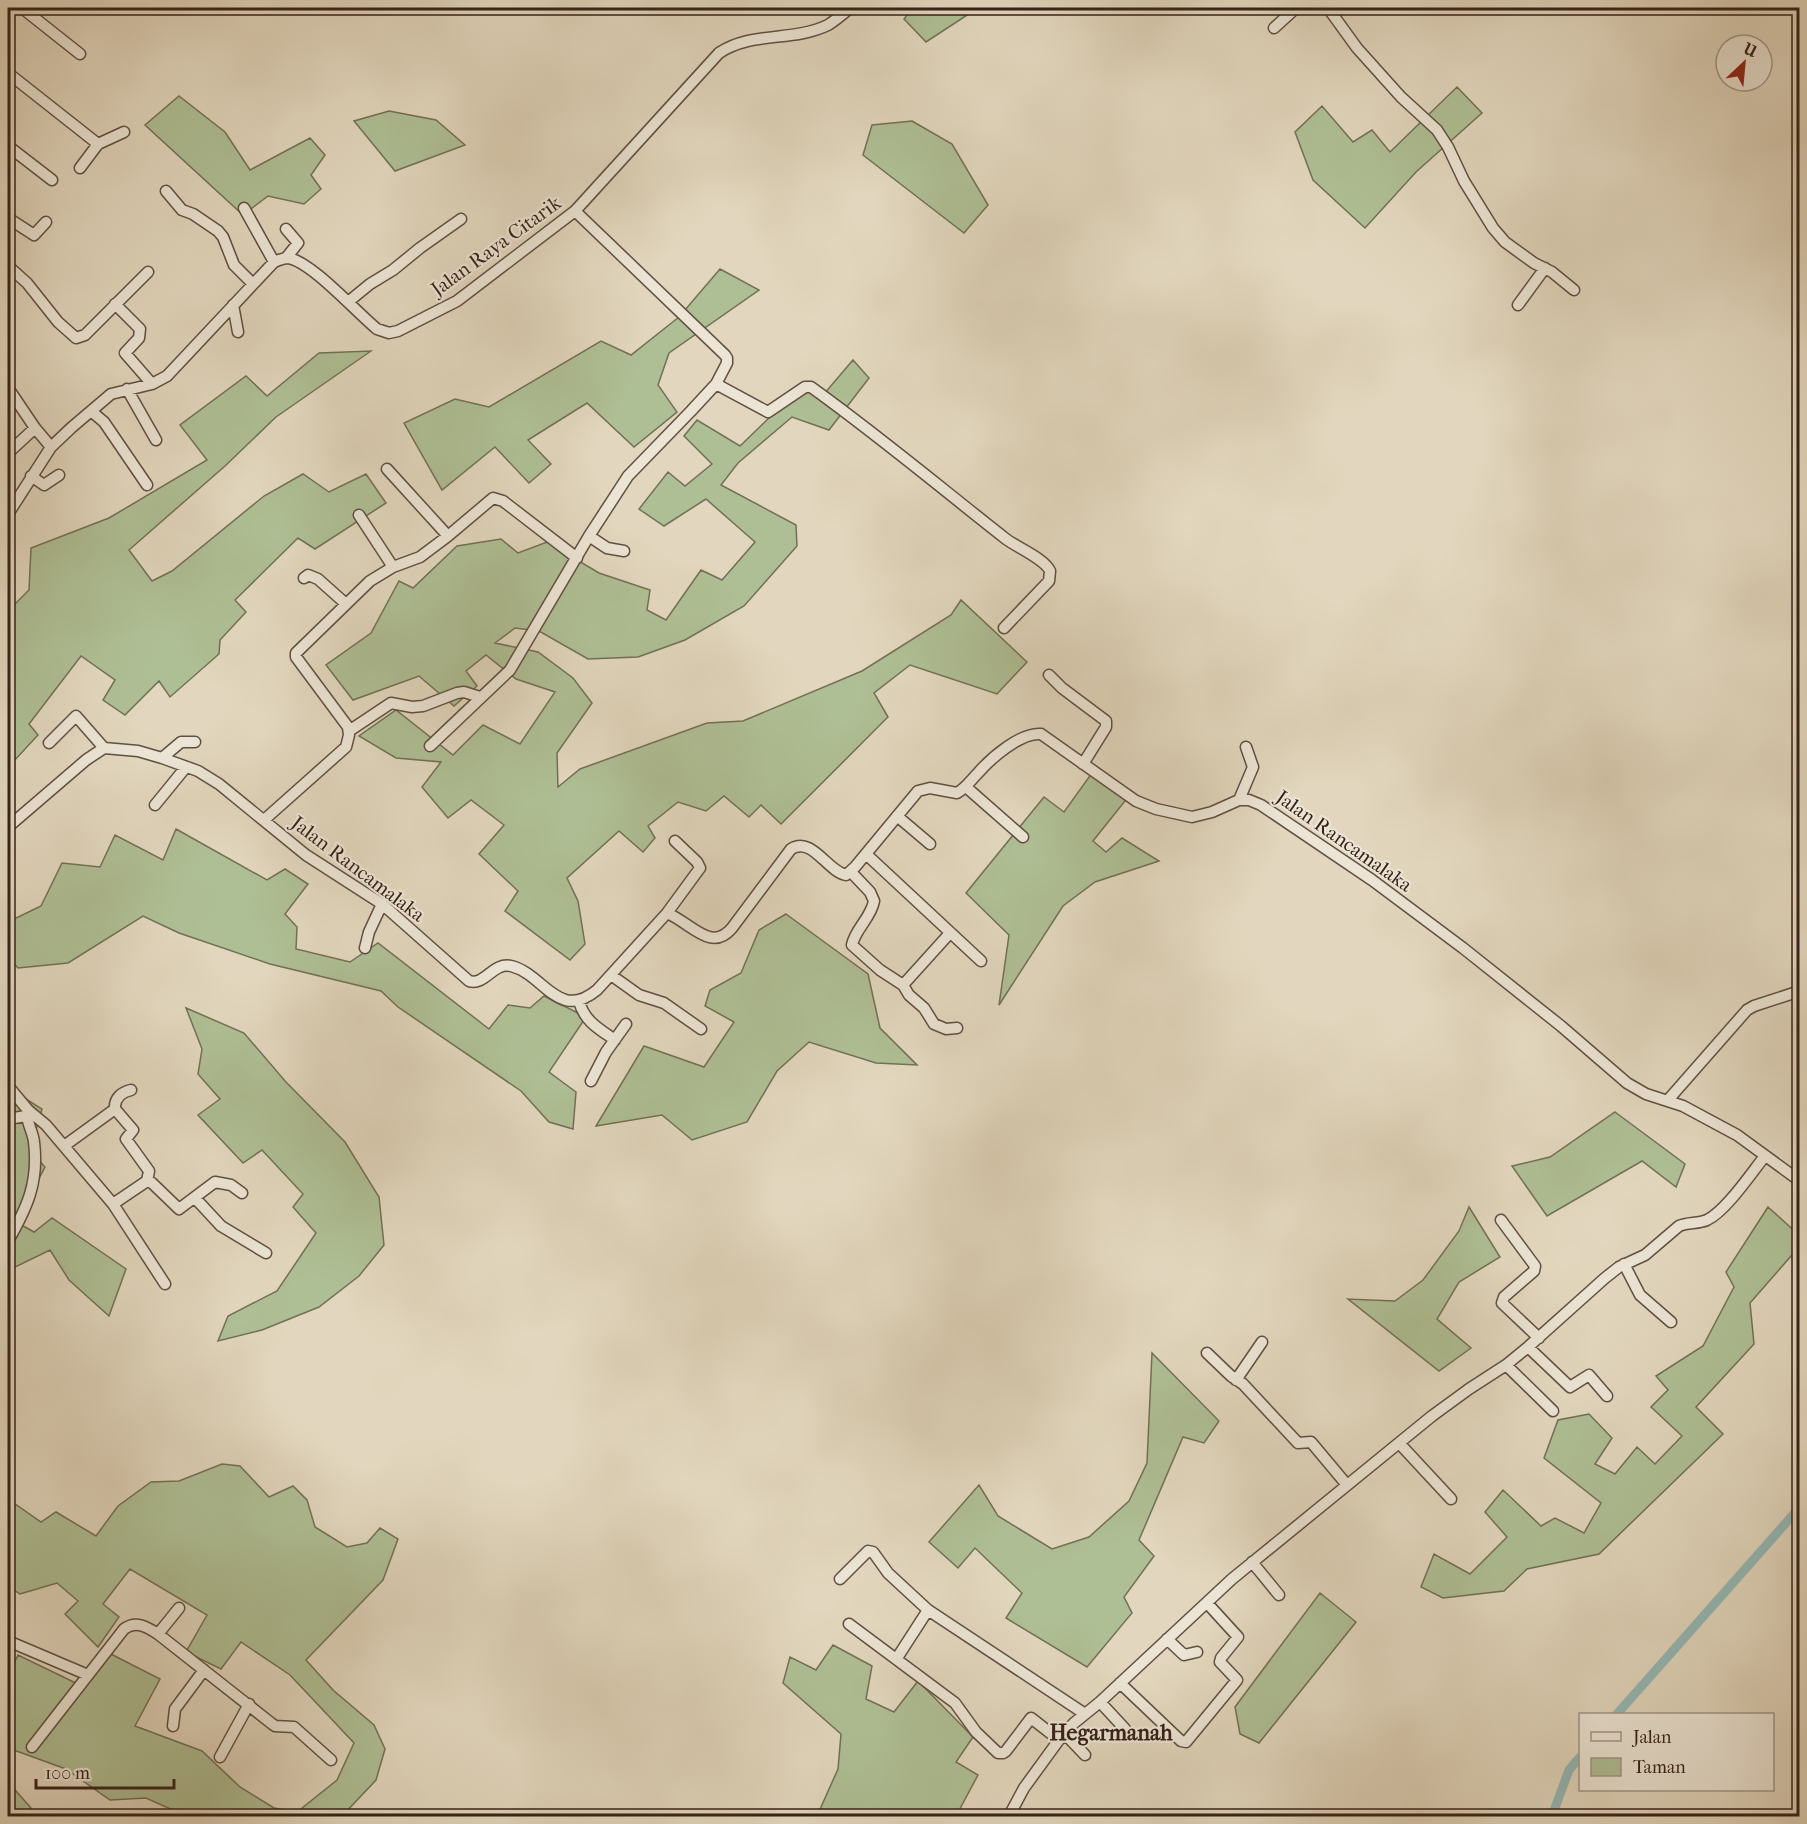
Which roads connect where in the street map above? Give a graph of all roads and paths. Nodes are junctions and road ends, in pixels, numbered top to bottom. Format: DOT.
graph roads {
  1 [pos="22,8"];
  2 [pos="850,8"];
  3 [pos="1296,8"];
  4 [pos="1328,8"];
  5 [pos="1274,28"];
  6 [pos="80,54"];
  7 [pos="8,73"];
  8 [pos="124,132"];
  9 [pos="98,144"];
  10 [pos="8,146"];
  11 [pos="80,168"];
  12 [pos="52,180"];
  13 [pos="166,191"];
  14 [pos="244,208"];
  15 [pos="575,211"];
  16 [pos="8,218"];
  17 [pos="461,219"];
  18 [pos="46,222"];
  19 [pos="286,229"];
  20 [pos="285,258"];
  21 [pos="274,262"];
  22 [pos="8,266"];
  23 [pos="1545,268"];
  24 [pos="148,272"];
  25 [pos="253,284"];
  26 [pos="1574,290"];
  27 [pos="348,302"];
  28 [pos="115,304"];
  29 [pos="233,305"];
  30 [pos="1518,305"];
  31 [pos="238,332"];
  32 [pos="152,384"];
  33 [pos="716,384"];
  34 [pos="8,388"];
  35 [pos="128,389"];
  36 [pos="91,411"];
  37 [pos="35,428"];
  38 [pos="156,440"];
  39 [pos="51,447"];
  40 [pos="8,453"];
  41 [pos="387,469"];
  42 [pos="59,475"];
  43 [pos="32,476"];
  44 [pos="147,485"];
  45 [pos="8,493"];
  46 [pos="15,502"];
  47 [pos="8,514"];
  48 [pos="359,515"];
  49 [pos="448,536"];
  50 [pos="589,536"];
  51 [pos="624,551"];
  52 [pos="577,558"];
  53 [pos="393,567"];
  54 [pos="304,578"];
  55 [pos="346,604"];
  56 [pos="1004,628"];
  57 [pos="1048,675"];
  58 [pos="480,697"];
  59 [pos="349,731"];
  60 [pos="195,742"];
  61 [pos="49,743"];
  62 [pos="430,746"];
  63 [pos="1246,747"];
  64 [pos="104,748"];
  65 [pos="162,758"];
  66 [pos="1083,764"];
  67 [pos="186,767"];
  68 [pos="966,787"];
  69 [pos="1239,800"];
  70 [pos="154,805"];
  71 [pos="897,816"];
  72 [pos="264,820"];
  73 [pos="8,827"];
  74 [pos="1023,837"];
  75 [pos="675,841"];
  76 [pos="930,844"];
  77 [pos="866,854"];
  78 [pos="851,872"];
  79 [pos="382,904"];
  80 [pos="667,913"];
  81 [pos="950,933"];
  82 [pos="365,948"];
  83 [pos="981,961"];
  84 [pos="611,975"];
  85 [pos="903,985"];
  86 [pos="1800,991"];
  87 [pos="579,1001"];
  88 [pos="626,1024"];
  89 [pos="957,1028"];
  90 [pos="701,1029"];
  91 [pos="615,1040"];
  92 [pos="591,1081"];
  93 [pos="8,1086"];
  94 [pos="131,1090"];
  95 [pos="1668,1100"];
  96 [pos="115,1109"];
  97 [pos="27,1113"];
  98 [pos="8,1119"];
  99 [pos="64,1146"];
  100 [pos="1765,1156"];
  101 [pos="147,1181"];
  102 [pos="1800,1181"];
  103 [pos="242,1193"];
  104 [pos="195,1198"];
  105 [pos="113,1204"];
  106 [pos="1501,1220"];
  107 [pos="8,1241"];
  108 [pos="266,1252"];
  109 [pos="1624,1264"];
  110 [pos="165,1284"];
  111 [pos="1671,1322"];
  112 [pos="1539,1338"];
  113 [pos="1262,1342"];
  114 [pos="1528,1347"];
  115 [pos="1207,1353"];
  116 [pos="1506,1365"];
  117 [pos="1236,1380"];
  118 [pos="1607,1396"];
  119 [pos="1552,1411"];
  120 [pos="1399,1443"];
  121 [pos="1347,1485"];
  122 [pos="1452,1499"];
  123 [pos="1252,1562"];
  124 [pos="840,1579"];
  125 [pos="1279,1595"];
  126 [pos="1207,1603"];
  127 [pos="179,1608"];
  128 [pos="928,1610"];
  129 [pos="849,1624"];
  130 [pos="158,1634"];
  131 [pos="1167,1639"];
  132 [pos="8,1641"];
  133 [pos="1197,1652"];
  134 [pos="897,1658"];
  135 [pos="204,1670"];
  136 [pos="88,1675"];
  137 [pos="1120,1683"];
  138 [pos="1100,1702"];
  139 [pos="249,1704"];
  140 [pos="1085,1714"];
  141 [pos="173,1726"];
  142 [pos="1125,1729"];
  143 [pos="1061,1736"];
  144 [pos="32,1747"];
  145 [pos="1085,1755"];
  146 [pos="220,1757"];
  147 [pos="331,1760"];
  148 [pos="1009,1816"];
  1 -- 6 [label="street"];
  2 -- 15 [label="street, Jalan Raya Citarik"];
  3 -- 5 [label="street"];
  4 -- 23 [label="street"];
  7 -- 9 [label="street"];
  8 -- 9 [label="street"];
  9 -- 11 [label="street"];
  10 -- 12 [label="street"];
  13 -- 25 [label="street"];
  14 -- 21 [label="street"];
  15 -- 27 [label="street, Jalan Raya Citarik"];
  15 -- 33 [label="street"];
  16 -- 18 [label="street"];
  17 -- 27 [label="street"];
  19 -- 20 [label="street"];
  20 -- 21 [label="street"];
  20 -- 27 [label="street, Jalan Raya Citarik"];
  21 -- 25 [label="street"];
  22 -- 28 [label="street"];
  23 -- 26 [label="street"];
  23 -- 30 [label="street"];
  24 -- 28 [label="street"];
  25 -- 29 [label="street"];
  28 -- 32 [label="street"];
  29 -- 31 [label="street"];
  29 -- 32 [label="street"];
  32 -- 35 [label="street"];
  33 -- 50 [label="street"];
  33 -- 56 [label="street"];
  34 -- 37 [label="street"];
  35 -- 36 [label="street"];
  35 -- 38 [label="street"];
  36 -- 39 [label="street"];
  36 -- 44 [label="street"];
  37 -- 39 [label="street"];
  37 -- 40 [label="street"];
  39 -- 43 [label="street"];
  41 -- 49 [label="street"];
  42 -- 43 [label="street"];
  43 -- 46 [label="street"];
  45 -- 46 [label="street"];
  46 -- 47 [label="street"];
  48 -- 53 [label="street"];
  49 -- 52 [label="street"];
  49 -- 53 [label="street"];
  50 -- 51 [label="street"];
  50 -- 52 [label="street"];
  52 -- 58 [label="street"];
  53 -- 55 [label="street"];
  54 -- 55 [label="street"];
  55 -- 59 [label="street"];
  57 -- 66 [label="street"];
  58 -- 59 [label="street"];
  58 -- 62 [label="street"];
  59 -- 72 [label="street"];
  60 -- 65 [label="street"];
  61 -- 64 [label="street"];
  63 -- 69 [label="street"];
  64 -- 65 [label="street, Jalan Rancamalaka"];
  64 -- 73 [label="street"];
  65 -- 67 [label="street, Jalan Rancamalaka"];
  66 -- 68 [label="street"];
  66 -- 69 [label="street"];
  67 -- 70 [label="street"];
  67 -- 72 [label="street, Jalan Rancamalaka"];
  68 -- 71 [label="street"];
  68 -- 74 [label="street"];
  69 -- 95 [label="street, Jalan Rancamalaka"];
  71 -- 76 [label="street"];
  71 -- 77 [label="street"];
  72 -- 79 [label="street, Jalan Rancamalaka"];
  75 -- 80 [label="street"];
  77 -- 78 [label="street"];
  77 -- 81 [label="street"];
  78 -- 80 [label="street"];
  78 -- 85 [label="street"];
  79 -- 82 [label="street"];
  79 -- 87 [label="street, Jalan Rancamalaka"];
  80 -- 84 [label="street"];
  81 -- 83 [label="street"];
  81 -- 85 [label="street"];
  84 -- 87 [label="street"];
  84 -- 90 [label="street"];
  85 -- 89 [label="street"];
  86 -- 95 [label="street"];
  87 -- 91 [label="street"];
  88 -- 91 [label="street"];
  91 -- 92 [label="street"];
  93 -- 97 [label="street"];
  94 -- 96 [label="street"];
  95 -- 100 [label="street, Jalan Rancamalaka"];
  96 -- 99 [label="street"];
  96 -- 101 [label="street"];
  97 -- 98 [label="street"];
  97 -- 99 [label="street"];
  97 -- 107 [label="street"];
  99 -- 105 [label="street"];
  100 -- 102 [label="street, Jalan Rancamalaka"];
  100 -- 109 [label="street"];
  101 -- 104 [label="street"];
  101 -- 105 [label="street"];
  103 -- 104 [label="street"];
  104 -- 108 [label="street"];
  105 -- 110 [label="street"];
  106 -- 112 [label="street"];
  109 -- 111 [label="street"];
  109 -- 112 [label="street"];
  112 -- 114 [label="street"];
  113 -- 117 [label="street"];
  114 -- 116 [label="street"];
  114 -- 118 [label="street"];
  115 -- 117 [label="street"];
  116 -- 119 [label="street"];
  116 -- 120 [label="street"];
  117 -- 121 [label="street"];
  120 -- 121 [label="street"];
  120 -- 122 [label="street"];
  121 -- 123 [label="street"];
  123 -- 125 [label="street"];
  123 -- 126 [label="street"];
  124 -- 128 [label="street"];
  126 -- 131 [label="street"];
  126 -- 137 [label="street"];
  127 -- 130 [label="street"];
  128 -- 134 [label="street"];
  128 -- 140 [label="street"];
  129 -- 134 [label="street"];
  130 -- 135 [label="street"];
  130 -- 136 [label="street"];
  131 -- 133 [label="street"];
  131 -- 137 [label="street"];
  132 -- 136 [label="street"];
  134 -- 143 [label="street"];
  135 -- 139 [label="street"];
  135 -- 141 [label="street"];
  136 -- 144 [label="street"];
  137 -- 138 [label="street"];
  138 -- 140 [label="street"];
  138 -- 142 [label="street"];
  139 -- 146 [label="street"];
  139 -- 147 [label="street"];
  140 -- 143 [label="street"];
  143 -- 145 [label="street"];
  143 -- 148 [label="street"];
}
